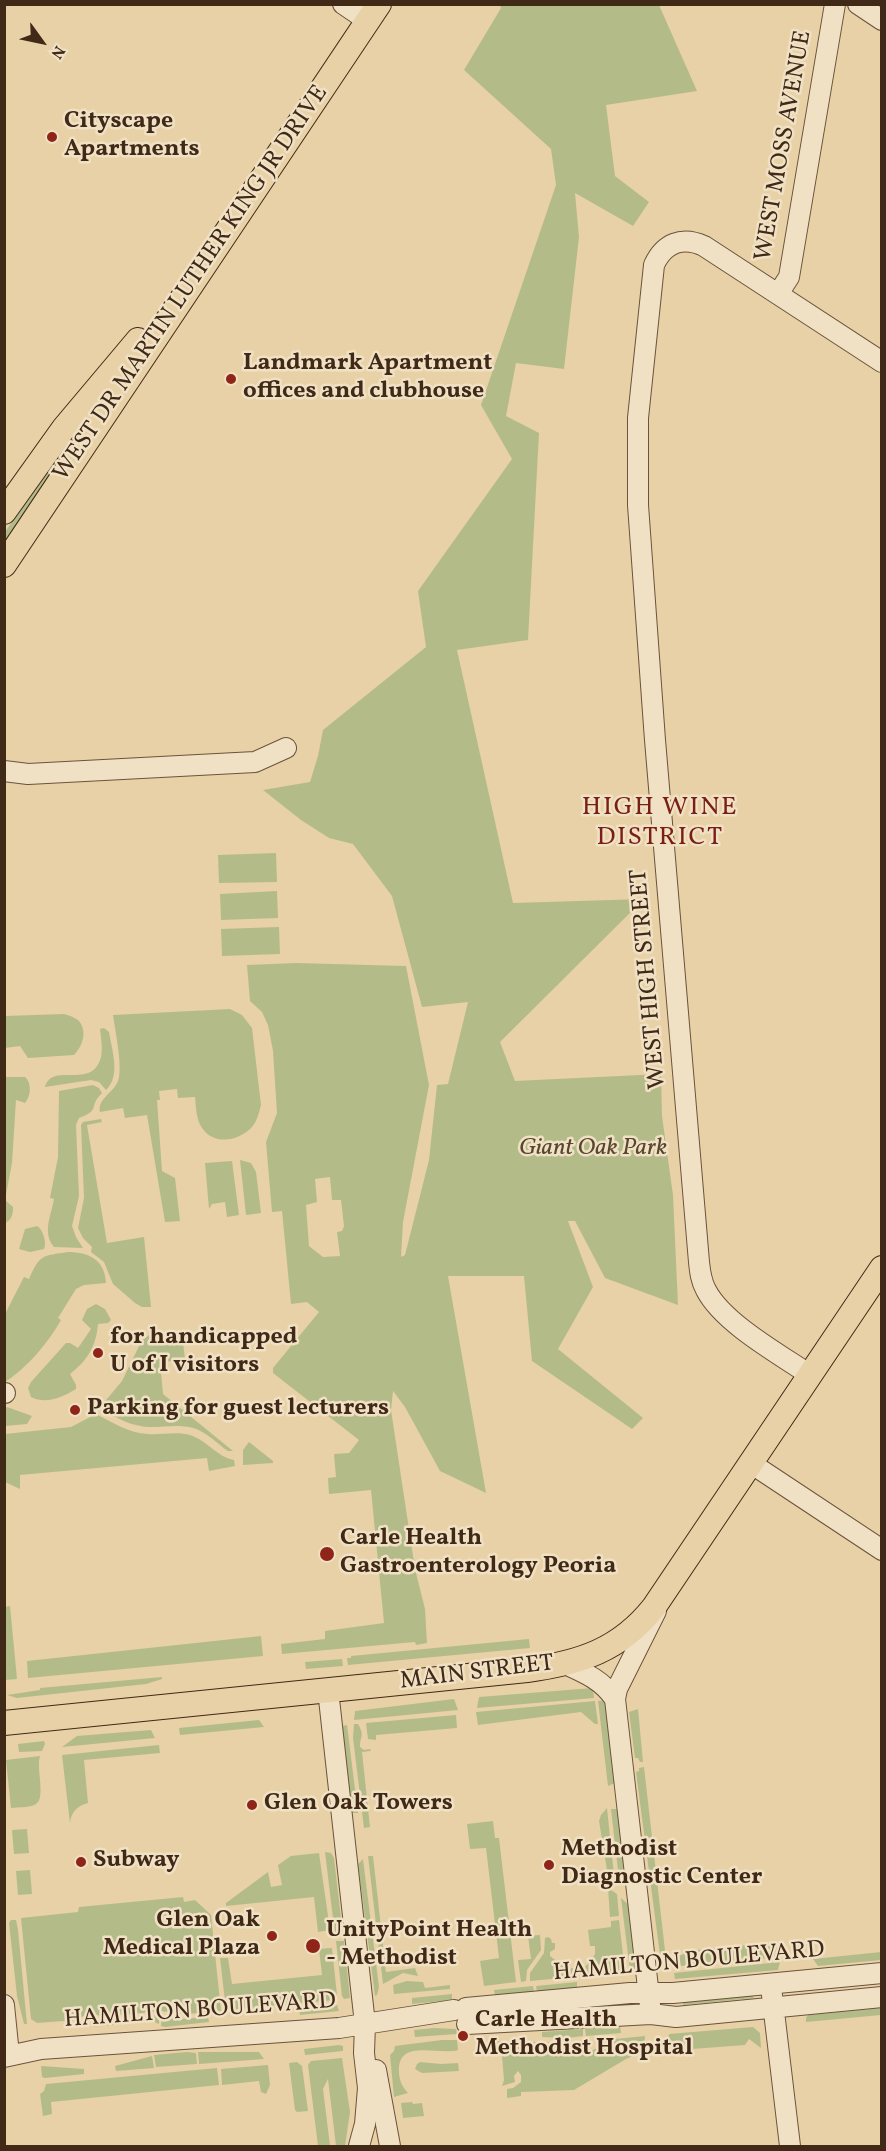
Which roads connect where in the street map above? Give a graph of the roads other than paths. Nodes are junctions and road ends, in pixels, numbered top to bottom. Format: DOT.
graph roads {
  1 [pos="343,4"];
  2 [pos="835,4"];
  3 [pos="858,4"];
  4 [pos="373,13"];
  5 [pos="882,20"];
  6 [pos="202,269"];
  7 [pos="778,294"];
  8 [pos="882,362"];
  9 [pos="4,512"];
  10 [pos="4,564"];
  11 [pos="286,748"];
  12 [pos="4,771"];
  13 [pos="882,1268"];
  14 [pos="810,1376"];
  15 [pos="752,1464"];
  16 [pos="882,1550"];
  17 [pos="666,1592"];
  18 [pos="565,1664"];
  19 [pos="328,1690"];
  20 [pos="615,1699"];
  21 [pos="4,1723"];
  22 [pos="882,1973"];
  23 [pos="771,1983"];
  24 [pos="649,1992"];
  25 [pos="882,1997"];
  26 [pos="4,2006"];
  27 [pos="773,2008"];
  28 [pos="651,2014"];
  29 [pos="460,2016"];
  30 [pos="365,2024"];
  31 [pos="7,2056"];
  32 [pos="359,2146"];
  33 [pos="390,2146"];
  34 [pos="790,2146"];
  1 -- 4 [label="street"];
  2 -- 7 [label="street, WEST MOSS AVENUE"];
  3 -- 5 [label="street"];
  4 -- 6 [label="main road, WEST DR MARTIN LUTHER KING JR DRIVE"];
  6 -- 9 [label="main road"];
  6 -- 10 [label="main road, WEST DR MARTIN LUTHER KING JR DRIVE"];
  7 -- 8 [label="street"];
  7 -- 14 [label="street, WEST HIGH STREET"];
  11 -- 12 [label="street"];
  13 -- 14 [label="main road, MAIN STREET"];
  14 -- 15 [label="main road, MAIN STREET"];
  15 -- 16 [label="street"];
  15 -- 17 [label="main road, MAIN STREET"];
  17 -- 18 [label="main road, MAIN STREET"];
  17 -- 20 [label="street"];
  18 -- 19 [label="main road, MAIN STREET"];
  18 -- 20 [label="street"];
  19 -- 21 [label="main road, MAIN STREET"];
  19 -- 30 [label="street"];
  20 -- 24 [label="street"];
  22 -- 23 [label="street, HAMILTON BOULEVARD"];
  23 -- 24 [label="street, HAMILTON BOULEVARD"];
  23 -- 27 [label="street"];
  24 -- 28 [label="street"];
  24 -- 29 [label="street, HAMILTON BOULEVARD"];
  25 -- 27 [label="street, HAMILTON BOULEVARD"];
  26 -- 31 [label="street"];
  27 -- 28 [label="street, HAMILTON BOULEVARD"];
  27 -- 34 [label="street"];
  28 -- 29 [label="street, HAMILTON BOULEVARD"];
  29 -- 30 [label="street, HAMILTON BOULEVARD"];
  30 -- 31 [label="street, HAMILTON BOULEVARD"];
  30 -- 32 [label="street"];
  30 -- 33 [label="street"];
}
